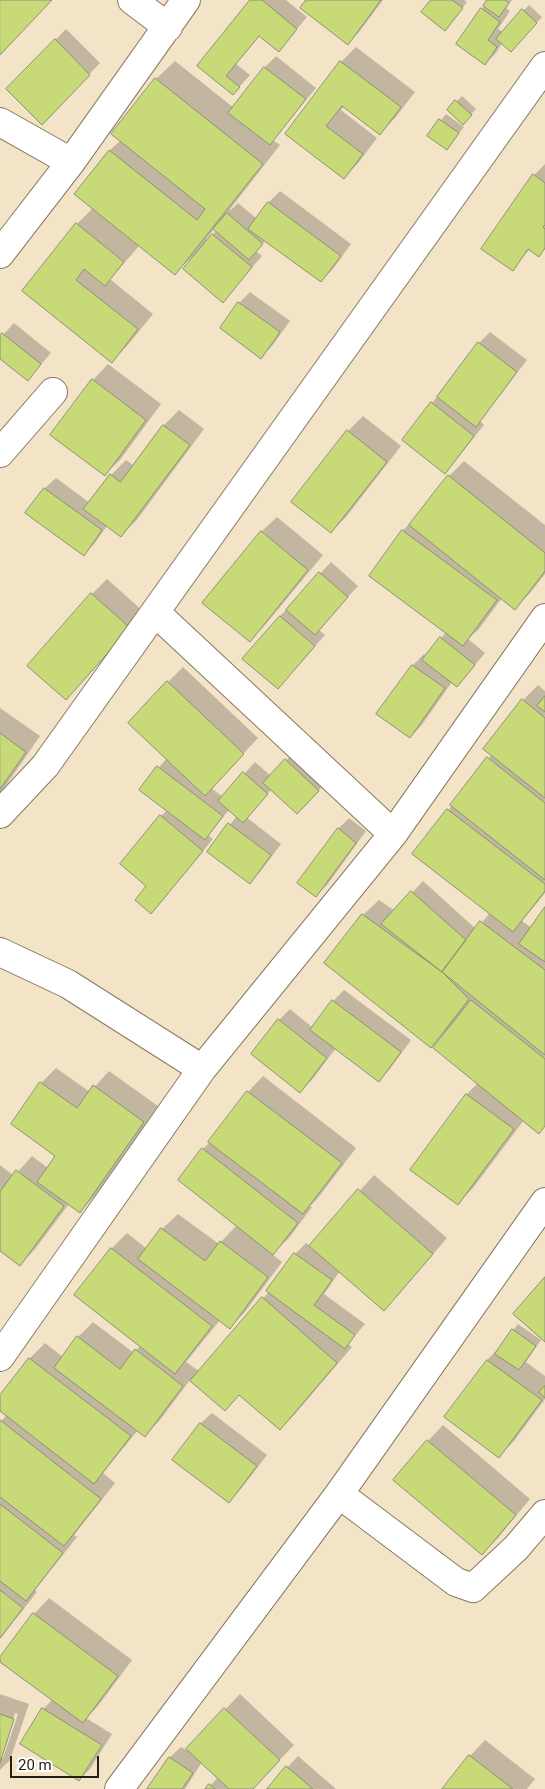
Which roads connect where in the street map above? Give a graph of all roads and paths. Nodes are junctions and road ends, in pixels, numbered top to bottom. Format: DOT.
graph roads {
  1 [pos="132,0"];
  2 [pos="186,0"];
  3 [pos="168,27"];
  4 [pos="545,66"];
  5 [pos="0,122"];
  6 [pos="71,162"];
  7 [pos="0,254"];
  8 [pos="53,392"];
  9 [pos="0,453"];
  10 [pos="155,612"];
  11 [pos="545,618"];
  12 [pos="0,814"];
  13 [pos="393,834"];
  14 [pos="0,952"];
  15 [pos="202,1070"];
  16 [pos="545,1202"];
  17 [pos="0,1357"];
  18 [pos="339,1494"];
  19 [pos="545,1514"];
  20 [pos="119,1789"];
  1 -- 3 [label="street"];
  2 -- 3 [label="street"];
  3 -- 6 [label="street"];
  4 -- 10 [label="street"];
  5 -- 6 [label="street"];
  6 -- 7 [label="street"];
  8 -- 9 [label="street"];
  10 -- 12 [label="street"];
  10 -- 13 [label="street"];
  11 -- 13 [label="street"];
  13 -- 15 [label="street"];
  14 -- 15 [label="street"];
  15 -- 17 [label="street"];
  16 -- 18 [label="street"];
  18 -- 19 [label="street"];
  18 -- 20 [label="street"];
}
